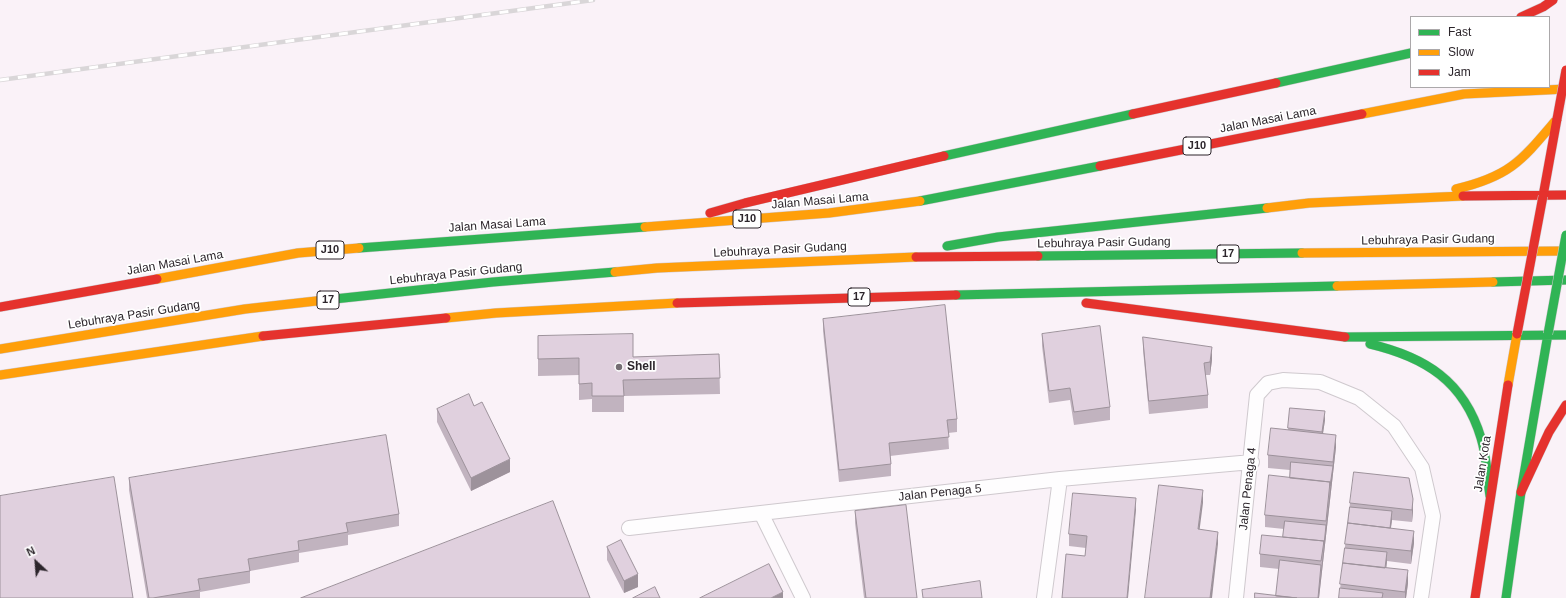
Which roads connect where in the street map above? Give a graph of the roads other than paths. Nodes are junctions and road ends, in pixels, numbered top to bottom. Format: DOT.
graph roads {
  1 [pos="1553,0"];
  2 [pos="1523,16"];
  3 [pos="1410,53"];
  4 [pos="1566,70"];
  5 [pos="1566,88"];
  6 [pos="1557,119"];
  7 [pos="828,183"];
  8 [pos="1566,195"];
  9 [pos="1543,196"];
  10 [pos="1424,197"];
  11 [pos="829,213"];
  12 [pos="664,226"];
  13 [pos="1566,235"];
  14 [pos="1566,250"];
  15 [pos="890,257"];
  16 [pos="1566,280"];
  17 [pos="983,293"];
  18 [pos="0,307"];
  19 [pos="1517,334"];
  20 [pos="1548,334"];
  21 [pos="1566,335"];
  22 [pos="1341,337"];
  23 [pos="0,349"];
  24 [pos="0,375"];
  25 [pos="1566,405"];
  26 [pos="1252,462"];
  27 [pos="1060,479"];
  28 [pos="1521,492"];
  29 [pos="1490,496"];
  30 [pos="761,513"];
  31 [pos="628,528"];
  32 [pos="803,598"];
  33 [pos="1044,598"];
  34 [pos="1236,598"];
  35 [pos="1421,598"];
  36 [pos="1475,598"];
  37 [pos="1506,598"];
  1 -- 2 [label="main road"];
  3 -- 7 [label="main road"];
  4 -- 6 [label="main road, Jalan Kota, bridge"];
  5 -- 11 [label="main road, Jalan Masai Lama / J10"];
  6 -- 9 [label="main road, Jalan Kota"];
  6 -- 10 [label="main road"];
  7 -- 11 [label="main road"];
  7 -- 12 [label="main road"];
  8 -- 9 [label="main road"];
  9 -- 10 [label="main road"];
  9 -- 19 [label="main road, Jalan Kota, bridge"];
  10 -- 15 [label="main road"];
  11 -- 12 [label="main road, Jalan Masai Lama / J10"];
  12 -- 18 [label="main road, Jalan Masai Lama / J10"];
  13 -- 20 [label="main road, bridge"];
  14 -- 15 [label="main road, Lebuhraya Pasir Gudang / 17"];
  15 -- 23 [label="main road, Lebuhraya Pasir Gudang / 17"];
  16 -- 17 [label="main road, 17"];
  17 -- 22 [label="main road"];
  17 -- 24 [label="main road, 17"];
  19 -- 20 [label="main road"];
  19 -- 22 [label="main road"];
  19 -- 29 [label="main road, Jalan Kota"];
  20 -- 21 [label="main road"];
  20 -- 28 [label="main road"];
  22 -- 29 [label="main road"];
  25 -- 28 [label="main road"];
  26 -- 27 [label="street, Jalan Penaga 5"];
  26 -- 34 [label="street, Jalan Penaga 4"];
  26 -- 35 [label="street, Jalan Penaga 4"];
  27 -- 30 [label="street, Jalan Penaga 5"];
  27 -- 33 [label="street"];
  28 -- 37 [label="main road"];
  29 -- 36 [label="main road, Jalan Kota"];
  30 -- 31 [label="street, Jalan Penaga 5"];
  30 -- 32 [label="street"];
}
